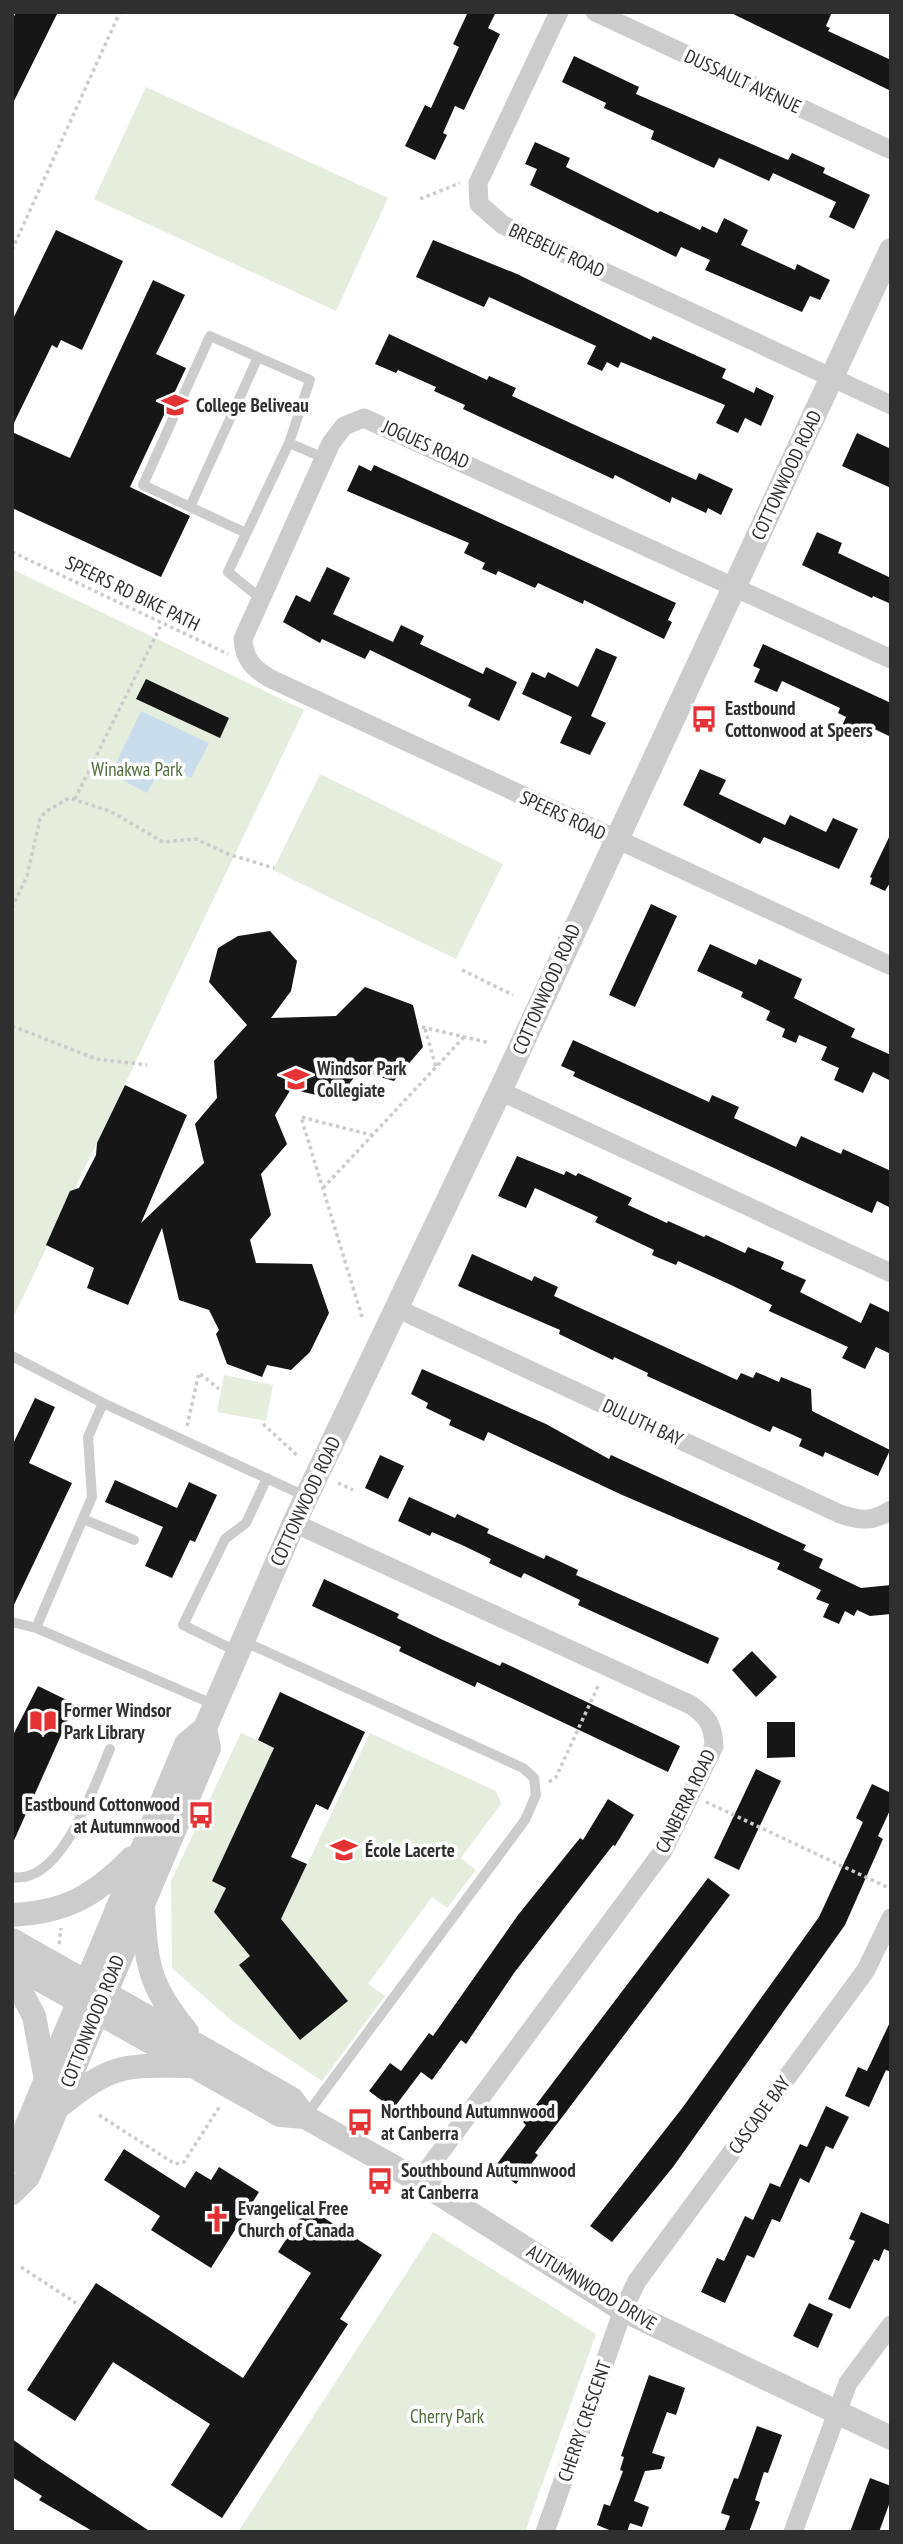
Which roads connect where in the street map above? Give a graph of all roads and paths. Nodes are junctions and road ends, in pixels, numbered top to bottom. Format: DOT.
graph roads {
  1 [pos="120,12"];
  2 [pos="559,12"];
  3 [pos="595,12"];
  4 [pos="891,150"];
  5 [pos="482,174"];
  6 [pos="420,199"];
  7 [pos="12,250"];
  8 [pos="891,250"];
  9 [pos="258,357"];
  10 [pos="831,377"];
  11 [pos="891,405"];
  12 [pos="289,443"];
  13 [pos="324,458"];
  14 [pos="190,507"];
  15 [pos="246,533"];
  16 [pos="12,552"];
  17 [pos="734,587"];
  18 [pos="260,598"];
  19 [pos="162,622"];
  20 [pos="244,652"];
  21 [pos="891,659"];
  22 [pos="75,799"];
  23 [pos="615,839"];
  24 [pos="274,868"];
  25 [pos="12,908"];
  26 [pos="891,966"];
  27 [pos="462,970"];
  28 [pos="513,995"];
  29 [pos="12,1026"];
  30 [pos="464,1037"];
  31 [pos="490,1043"];
  32 [pos="147,1065"];
  33 [pos="436,1067"];
  34 [pos="500,1091"];
  35 [pos="372,1135"];
  36 [pos="323,1188"];
  37 [pos="891,1273"];
  38 [pos="396,1308"];
  39 [pos="362,1317"];
  40 [pos="12,1356"];
  41 [pos="219,1389"];
  42 [pos="103,1403"];
  43 [pos="263,1424"];
  44 [pos="185,1438"];
  45 [pos="299,1457"];
  46 [pos="267,1478"];
  47 [pos="338,1483"];
  48 [pos="353,1490"];
  49 [pos="306,1497"];
  50 [pos="891,1510"];
  51 [pos="83,1518"];
  52 [pos="294,1522"];
  53 [pos="134,1540"];
  54 [pos="12,1622"];
  55 [pos="36,1628"];
  56 [pos="238,1646"];
  57 [pos="607,1667"];
  58 [pos="215,1706"];
  59 [pos="205,1728"];
  60 [pos="110,1749"];
  61 [pos="536,1791"];
  62 [pos="692,1795"];
  63 [pos="142,1847"];
  64 [pos="12,1877"];
  65 [pos="891,1889"];
  66 [pos="143,1899"];
  67 [pos="12,1915"];
  68 [pos="891,1918"];
  69 [pos="12,1940"];
  70 [pos="12,1964"];
  71 [pos="12,1974"];
  72 [pos="91,1997"];
  73 [pos="194,2040"];
  74 [pos="195,2066"];
  75 [pos="46,2081"];
  76 [pos="223,2102"];
  77 [pos="57,2108"];
  78 [pos="99,2115"];
  79 [pos="305,2117"];
  80 [pos="12,2161"];
  81 [pos="419,2181"];
  82 [pos="12,2193"];
  83 [pos="21,2267"];
  84 [pos="76,2303"];
  85 [pos="623,2310"];
  86 [pos="891,2325"];
  87 [pos="835,2412"];
  88 [pos="891,2438"];
  89 [pos="545,2532"];
  90 [pos="793,2532"];
  1 -- 7 [label="path"];
  2 -- 5 [label="street, BREBEUF ROAD"];
  3 -- 4 [label="street, DUSSAULT AVENUE"];
  5 -- 6 [label="path"];
  5 -- 10 [label="street, BREBEUF ROAD"];
  8 -- 10 [label="street, COTTONWOOD ROAD"];
  9 -- 12 [label="lane"];
  9 -- 14 [label="lane"];
  9 -- 14 [label="lane"];
  10 -- 11 [label="street"];
  10 -- 17 [label="street, COTTONWOOD ROAD"];
  12 -- 13 [label="lane"];
  12 -- 15 [label="lane"];
  13 -- 17 [label="street, JOGUES ROAD"];
  13 -- 18 [label="street, JOGUES ROAD"];
  14 -- 15 [label="lane"];
  15 -- 18 [label="lane"];
  16 -- 19 [label="path, SPEERS RD BIKE PATH"];
  17 -- 21 [label="street, JOGUES ROAD"];
  17 -- 23 [label="street, COTTONWOOD ROAD"];
  18 -- 20 [label="street, JOGUES ROAD"];
  19 -- 20 [label="path, SPEERS RD BIKE PATH"];
  19 -- 22 [label="path"];
  20 -- 23 [label="street, SPEERS ROAD"];
  22 -- 24 [label="path"];
  22 -- 25 [label="path"];
  23 -- 26 [label="street, SPEERS ROAD"];
  23 -- 34 [label="street, COTTONWOOD ROAD"];
  27 -- 28 [label="path"];
  29 -- 32 [label="path"];
  30 -- 31 [label="path"];
  30 -- 33 [label="path"];
  30 -- 33 [label="path"];
  33 -- 35 [label="path"];
  34 -- 37 [label="street"];
  34 -- 38 [label="street, COTTONWOOD ROAD"];
  35 -- 36 [label="path"];
  35 -- 36 [label="path"];
  36 -- 39 [label="path"];
  38 -- 49 [label="street, COTTONWOOD ROAD"];
  38 -- 50 [label="street, DULUTH BAY"];
  40 -- 42 [label="lane"];
  41 -- 44 [label="path"];
  42 -- 44 [label="lane"];
  42 -- 51 [label="lane"];
  43 -- 45 [label="path"];
  44 -- 46 [label="lane"];
  46 -- 49 [label="lane"];
  46 -- 56 [label="lane"];
  47 -- 48 [label="path"];
  49 -- 52 [label="street, COTTONWOOD ROAD"];
  51 -- 53 [label="lane"];
  51 -- 55 [label="lane"];
  52 -- 56 [label="street, COTTONWOOD ROAD"];
  52 -- 57 [label="street, CANBERRA ROAD"];
  54 -- 55 [label="lane"];
  55 -- 58 [label="lane"];
  56 -- 58 [label="street, COTTONWOOD ROAD"];
  56 -- 61 [label="lane"];
  57 -- 61 [label="path"];
  57 -- 62 [label="street, CANBERRA ROAD"];
  58 -- 59 [label="street, COTTONWOOD ROAD"];
  59 -- 63 [label="street, COTTONWOOD ROAD"];
  59 -- 66 [label="street, COTTONWOOD ROAD"];
  60 -- 64 [label="lane"];
  61 -- 79 [label="lane"];
  62 -- 65 [label="path"];
  62 -- 81 [label="street, CANBERRA ROAD"];
  63 -- 67 [label="street"];
  63 -- 72 [label="street, COTTONWOOD ROAD"];
  66 -- 72 [label="street, COTTONWOOD ROAD"];
  66 -- 73 [label="street"];
  68 -- 85 [label="street, CASCADE BAY"];
  69 -- 72 [label="street, AUTUMNWOOD DRIVE"];
  70 -- 72 [label="street, AUTUMNWOOD DRIVE"];
  71 -- 75 [label="street"];
  72 -- 73 [label="street, AUTUMNWOOD DRIVE"];
  72 -- 74 [label="street, AUTUMNWOOD DRIVE"];
  72 -- 75 [label="street, COTTONWOOD ROAD"];
  72 -- 77 [label="street, COTTONWOOD ROAD"];
  73 -- 79 [label="street, AUTUMNWOOD DRIVE"];
  74 -- 77 [label="street"];
  74 -- 79 [label="street, AUTUMNWOOD DRIVE"];
  75 -- 80 [label="street, COTTONWOOD ROAD"];
  76 -- 78 [label="path"];
  77 -- 82 [label="street, COTTONWOOD ROAD"];
  79 -- 81 [label="street, AUTUMNWOOD DRIVE"];
  81 -- 85 [label="street, AUTUMNWOOD DRIVE"];
  83 -- 84 [label="path"];
  85 -- 87 [label="street, AUTUMNWOOD DRIVE"];
  85 -- 89 [label="street, CHERRY CRESCENT"];
  86 -- 87 [label="street"];
  87 -- 88 [label="street, AUTUMNWOOD DRIVE"];
  87 -- 90 [label="street"];
}
